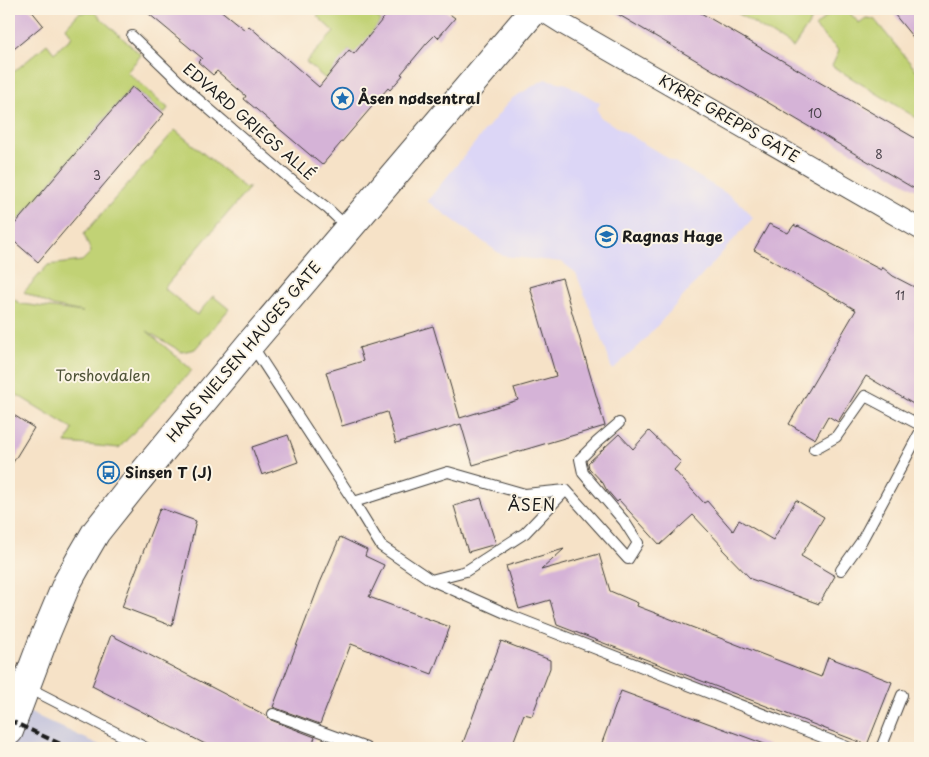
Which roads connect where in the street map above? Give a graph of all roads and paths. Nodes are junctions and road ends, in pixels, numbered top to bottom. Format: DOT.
graph roads {
  1 [pos="535,9"];
  2 [pos="539,9"];
  3 [pos="132,36"];
  4 [pos="349,228"];
  5 [pos="920,229"];
  6 [pos="251,343"];
  7 [pos="619,424"];
  8 [pos="920,425"];
  9 [pos="920,432"];
  10 [pos="814,449"];
  11 [pos="566,490"];
  12 [pos="354,502"];
  13 [pos="841,570"];
  14 [pos="430,580"];
  15 [pos="26,686"];
  16 [pos="902,695"];
  17 [pos="273,714"];
  18 [pos="9,731"];
  19 [pos="146,748"];
  20 [pos="366,748"];
  21 [pos="850,748"];
  22 [pos="881,748"];
  1 -- 4 [label="street, HANS NIELSEN HAUGES GATE"];
  2 -- 5 [label="street, KYRRE GREPPS GATE"];
  3 -- 4 [label="lane, EDVARD GRIEGS ALLÉ"];
  4 -- 6 [label="street, HANS NIELSEN HAUGES GATE"];
  6 -- 12 [label="lane"];
  6 -- 15 [label="street, HANS NIELSEN HAUGES GATE"];
  7 -- 11 [label="lane"];
  8 -- 10 [label="lane"];
  9 -- 13 [label="lane"];
  11 -- 12 [label="lane"];
  11 -- 14 [label="lane"];
  12 -- 14 [label="lane"];
  14 -- 21 [label="lane"];
  15 -- 18 [label="street, HANS NIELSEN HAUGES GATE"];
  15 -- 19 [label="lane"];
  16 -- 22 [label="lane"];
  17 -- 20 [label="lane"];
}
